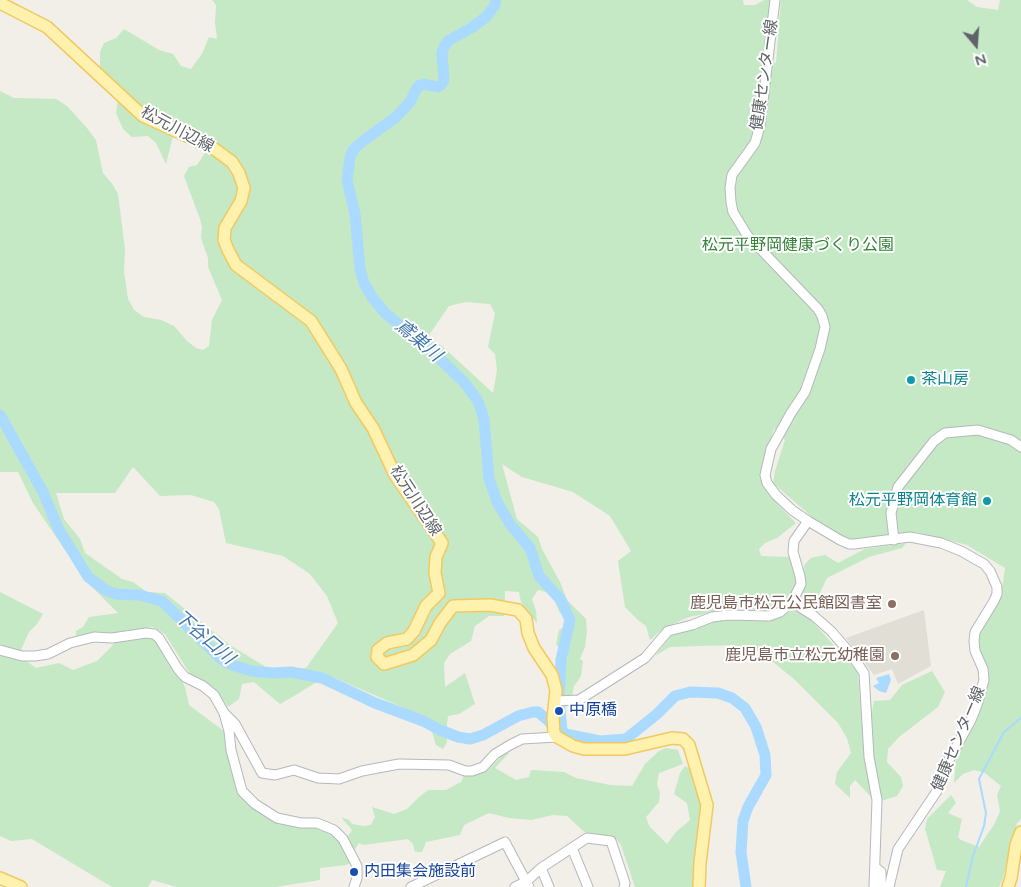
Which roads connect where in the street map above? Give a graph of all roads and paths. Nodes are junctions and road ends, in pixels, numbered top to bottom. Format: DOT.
graph roads {
  1 [pos="775,0"];
  2 [pos="0,3"];
  3 [pos="1021,447"];
  4 [pos="808,521"];
  5 [pos="894,540"];
  6 [pos="792,602"];
  7 [pos="0,650"];
  8 [pos="559,701"];
  9 [pos="224,713"];
  10 [pos="556,735"];
  11 [pos="1021,832"];
  12 [pos="572,848"];
  13 [pos="875,867"];
  14 [pos="541,868"];
  15 [pos="0,878"];
  16 [pos="528,884"];
  17 [pos="20,887"];
  18 [pos="354,887"];
  19 [pos="411,887"];
  20 [pos="514,887"];
  21 [pos="549,887"];
  22 [pos="588,887"];
  23 [pos="624,887"];
  24 [pos="699,887"];
  25 [pos="874,887"];
  26 [pos="884,887"];
  27 [pos="889,887"];
  28 [pos="1008,887"];
  1 -- 4 [label="street, 健康センター線"];
  2 -- 8 [label="main road, 松元川辺線"];
  3 -- 5 [label="street"];
  4 -- 5 [label="street, 健康センター線"];
  4 -- 6 [label="street"];
  5 -- 27 [label="street, 健康センター線"];
  6 -- 8 [label="street"];
  6 -- 13 [label="street"];
  7 -- 9 [label="street"];
  8 -- 10 [label="main road, 松元川辺線"];
  9 -- 10 [label="street"];
  9 -- 18 [label="street"];
  10 -- 24 [label="main road"];
  11 -- 28 [label="main road"];
  12 -- 14 [label="street"];
  12 -- 22 [label="street"];
  12 -- 23 [label="street"];
  13 -- 25 [label="street"];
  13 -- 26 [label="street"];
  14 -- 16 [label="street"];
  14 -- 21 [label="street"];
  15 -- 17 [label="main road"];
  16 -- 19 [label="street"];
  16 -- 20 [label="street"];
}
